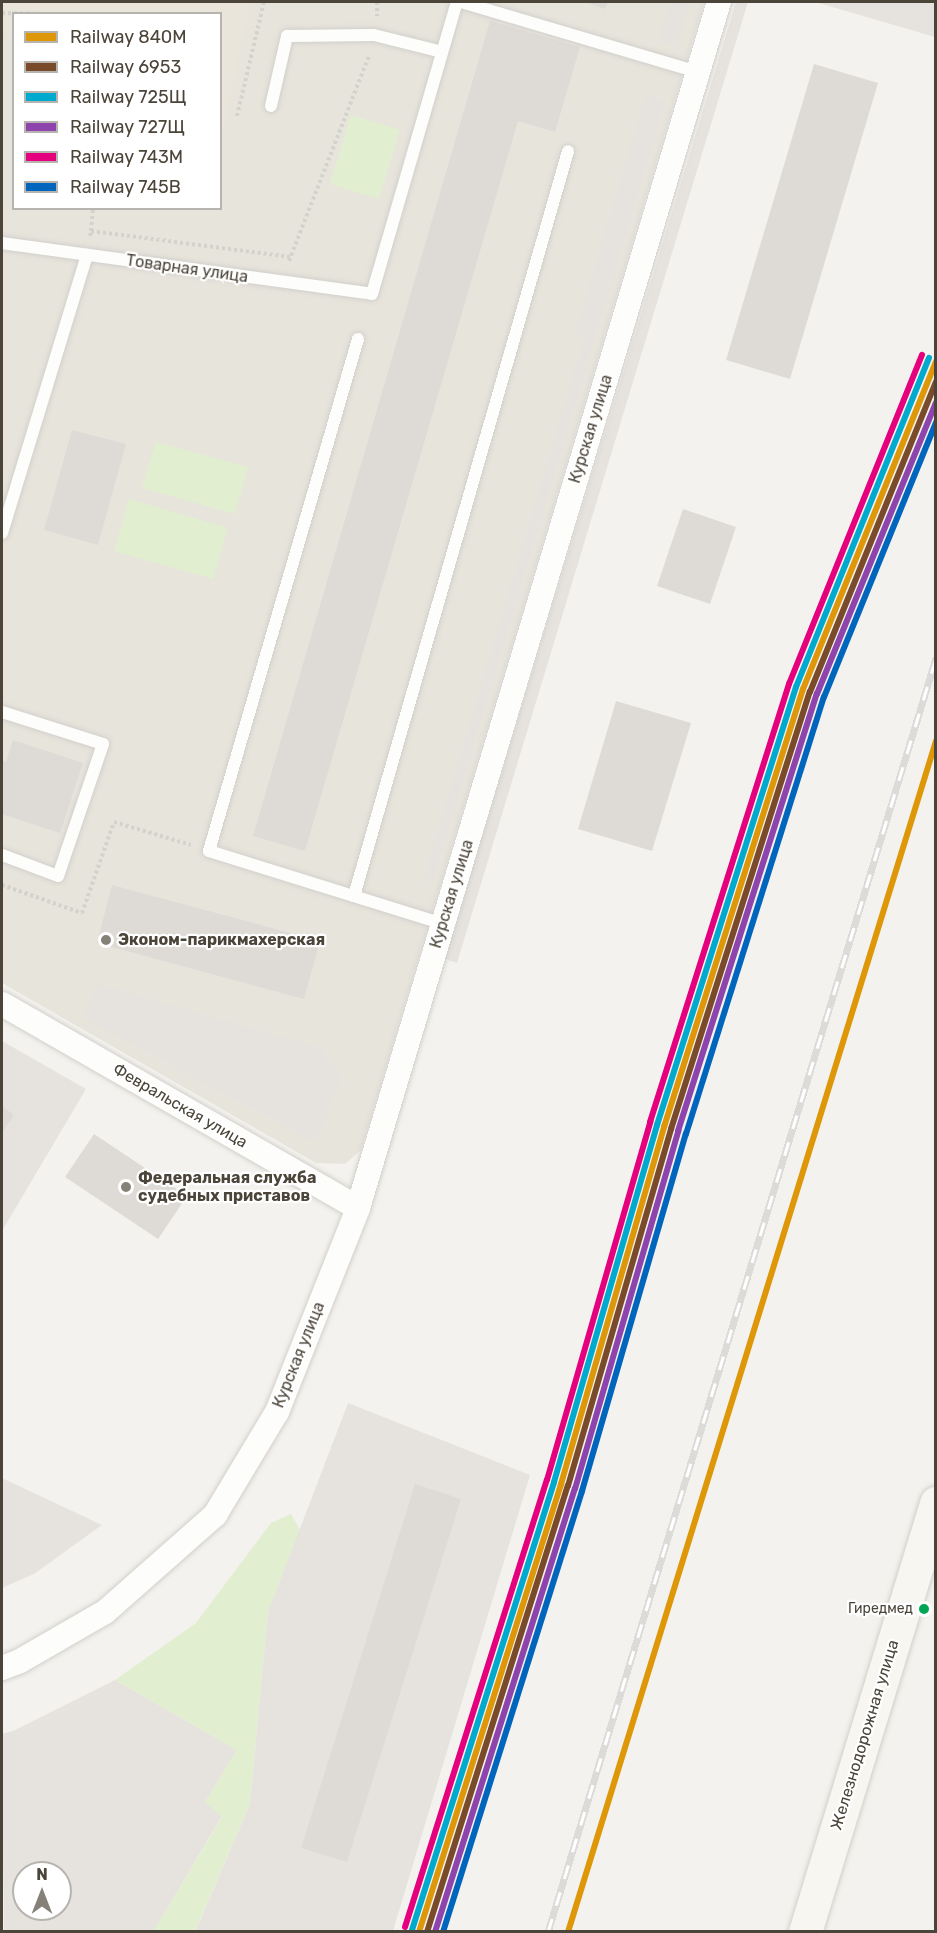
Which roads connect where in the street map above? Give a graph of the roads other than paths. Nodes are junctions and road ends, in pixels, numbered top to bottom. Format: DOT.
graph roads {
  1 [pos="457,2"];
  2 [pos="461,2"];
  3 [pos="719,2"];
  4 [pos="442,52"];
  5 [pos="698,72"];
  6 [pos="271,106"];
  7 [pos="568,151"];
  8 [pos="2,243"];
  9 [pos="87,255"];
  10 [pos="358,339"];
  11 [pos="2,533"];
  12 [pos="2,712"];
  13 [pos="2,855"];
  14 [pos="354,896"];
  15 [pos="443,924"];
  16 [pos="2,1004"];
  17 [pos="358,1208"];
  18 [pos="936,1503"];
  19 [pos="2,1668"];
  20 [pos="805,1932"];
  1 -- 4 [label="lane"];
  2 -- 5 [label="lane"];
  3 -- 5 [label="street, Курская улица"];
  4 -- 6 [label="lane"];
  4 -- 9 [label="lane, Товарная улица"];
  5 -- 15 [label="street, Курская улица"];
  7 -- 14 [label="lane"];
  8 -- 9 [label="lane, Товарная улица"];
  9 -- 11 [label="lane"];
  10 -- 14 [label="lane"];
  12 -- 13 [label="lane"];
  14 -- 15 [label="lane"];
  15 -- 17 [label="street, Курская улица"];
  16 -- 17 [label="street, Февральская улица"];
  17 -- 19 [label="street, Курская улица"];
  18 -- 20 [label="main road, Железнодорожная улица"];
}
